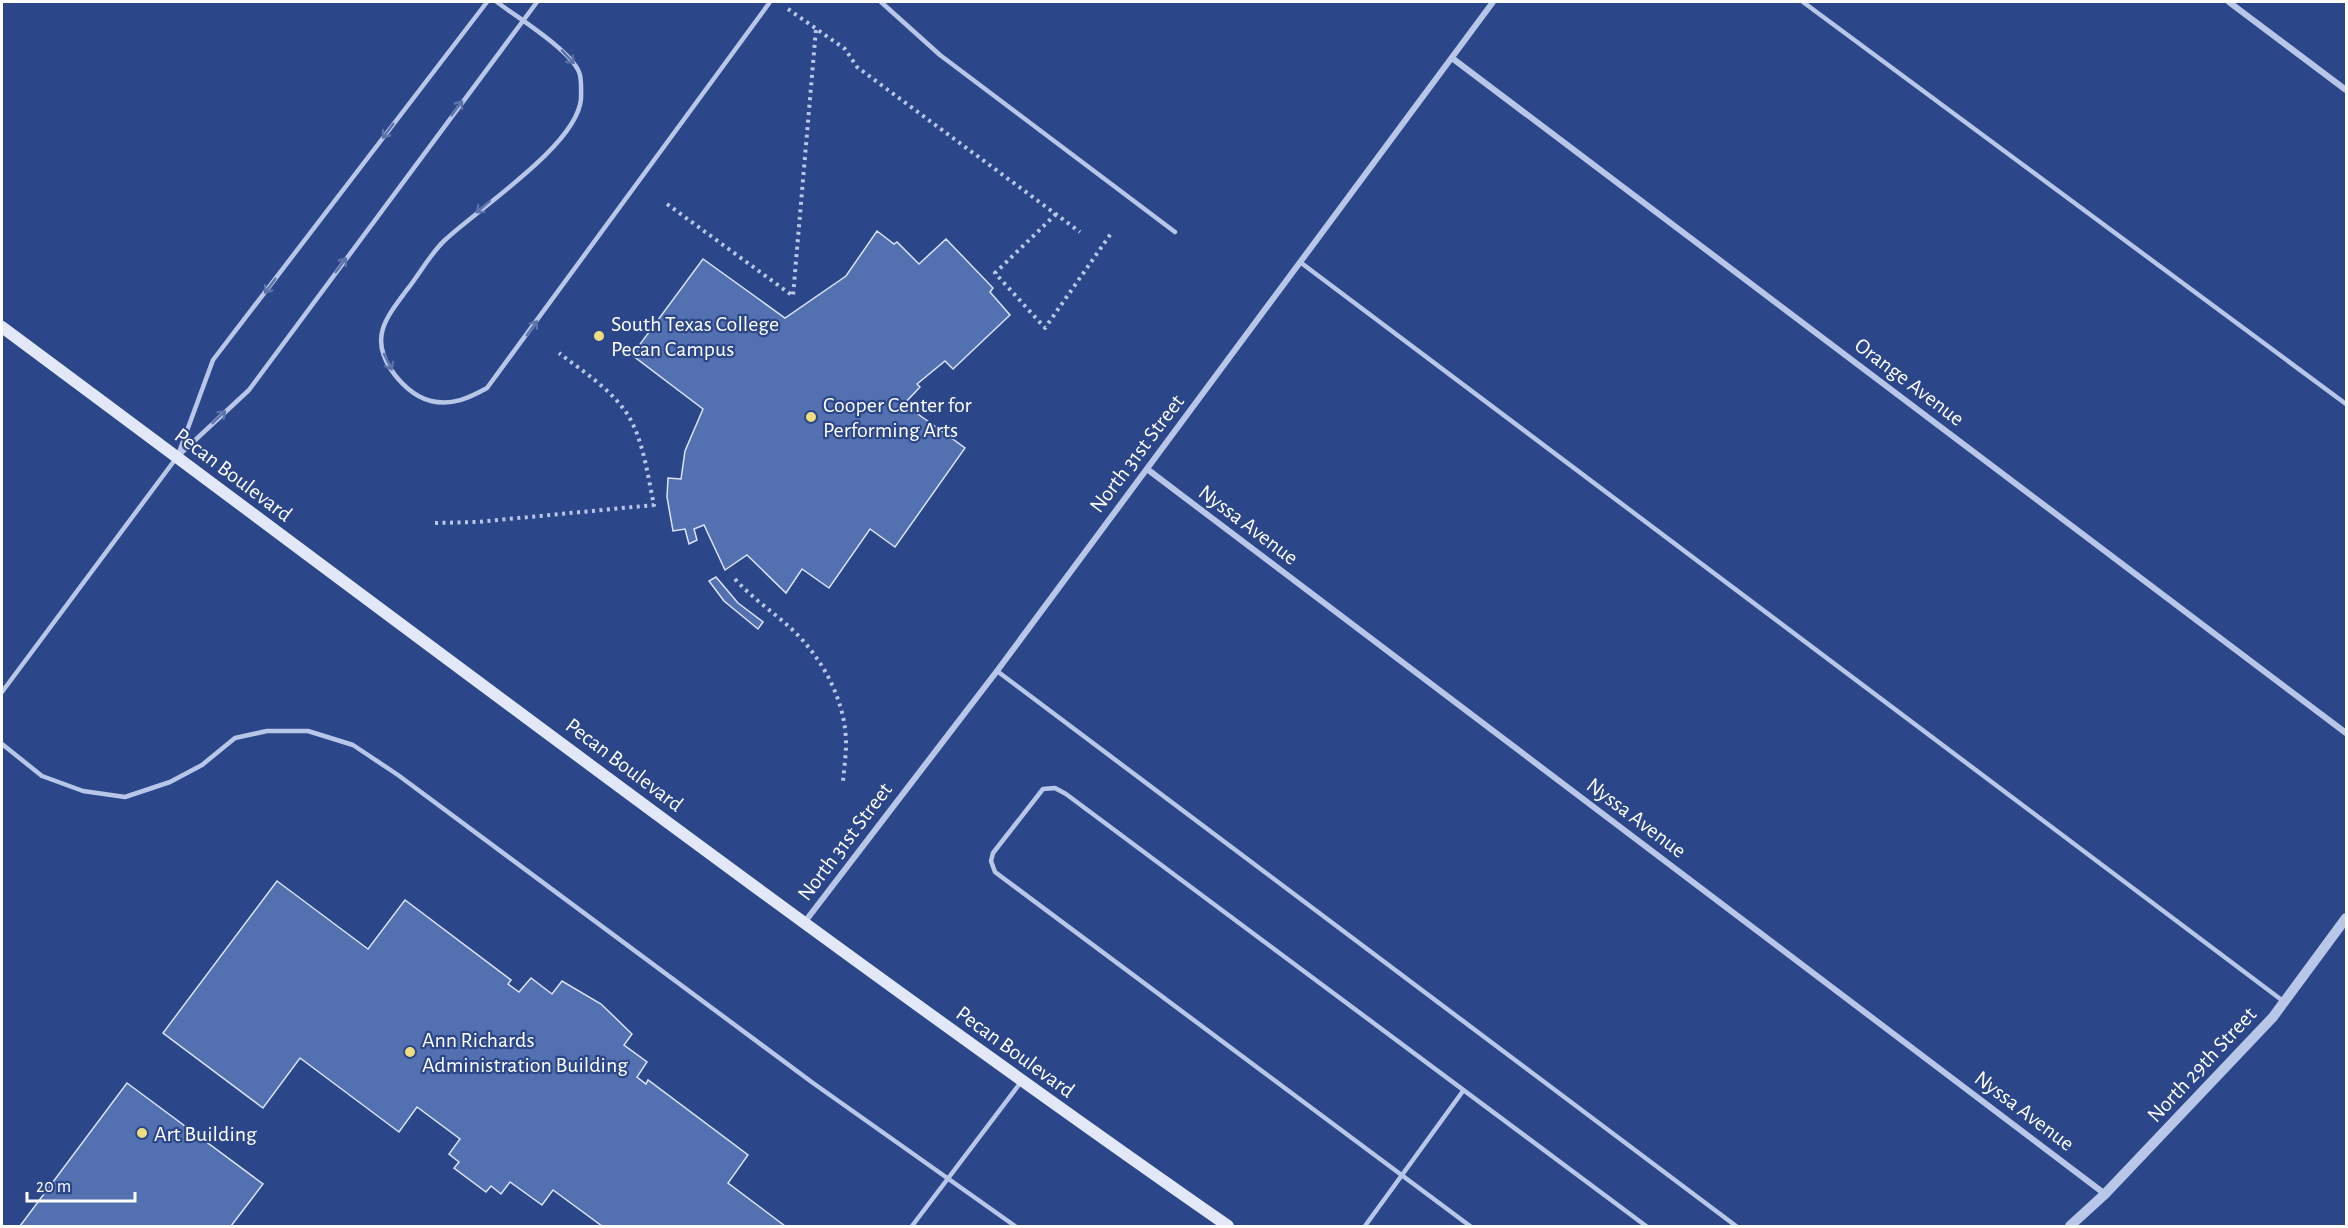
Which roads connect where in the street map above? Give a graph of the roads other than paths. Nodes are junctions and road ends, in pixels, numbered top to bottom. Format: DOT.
graph roads {
  1 [pos="488,2"];
  2 [pos="497,2"];
  3 [pos="537,2"];
  4 [pos="770,2"];
  5 [pos="881,2"];
  6 [pos="1493,2"];
  7 [pos="1803,2"];
  8 [pos="2229,2"];
  9 [pos="522,21"];
  10 [pos="1452,57"];
  11 [pos="2346,90"];
  12 [pos="1175,232"];
  13 [pos="1300,262"];
  14 [pos="2,327"];
  15 [pos="2346,404"];
  16 [pos="177,457"];
  17 [pos="1147,469"];
  18 [pos="997,671"];
  19 [pos="2,692"];
  20 [pos="2346,733"];
  21 [pos="2,744"];
  22 [pos="2346,918"];
  23 [pos="804,923"];
  24 [pos="2284,1002"];
  25 [pos="1021,1082"];
  26 [pos="1463,1091"];
  27 [pos="1402,1175"];
  28 [pos="948,1179"];
  29 [pos="2105,1194"];
  30 [pos="912,1227"];
  31 [pos="1015,1227"];
  32 [pos="1228,1227"];
  33 [pos="1365,1227"];
  34 [pos="1470,1227"];
  35 [pos="1646,1227"];
  36 [pos="1736,1227"];
  37 [pos="2070,1227"];
  1 -- 16 [label="lane, one-way"];
  2 -- 9 [label="lane"];
  3 -- 9 [label="lane"];
  9 -- 4 [label="lane, one-way"];
  5 -- 12 [label="lane"];
  6 -- 10 [label="street, North 31st Street"];
  7 -- 15 [label="lane"];
  8 -- 11 [label="street"];
  16 -- 9 [label="lane, one-way"];
  10 -- 13 [label="street, North 31st Street"];
  10 -- 20 [label="street, Orange Avenue"];
  13 -- 17 [label="street, North 31st Street"];
  13 -- 24 [label="lane"];
  14 -- 16 [label="main road, Pecan Boulevard"];
  16 -- 19 [label="lane"];
  16 -- 23 [label="main road, Pecan Boulevard"];
  17 -- 18 [label="street, North 31st Street"];
  17 -- 29 [label="street, Nyssa Avenue"];
  18 -- 23 [label="street, North 31st Street"];
  18 -- 36 [label="lane"];
  21 -- 28 [label="lane"];
  22 -- 24 [label="street, North 29th Street"];
  23 -- 25 [label="main road, Pecan Boulevard"];
  24 -- 29 [label="street, North 29th Street"];
  25 -- 28 [label="lane"];
  25 -- 32 [label="main road, Pecan Boulevard"];
  26 -- 27 [label="lane"];
  26 -- 27 [label="lane"];
  26 -- 35 [label="lane"];
  27 -- 33 [label="lane"];
  27 -- 34 [label="lane"];
  28 -- 30 [label="lane"];
  28 -- 31 [label="lane"];
  29 -- 37 [label="street, North 29th Street"];
}
